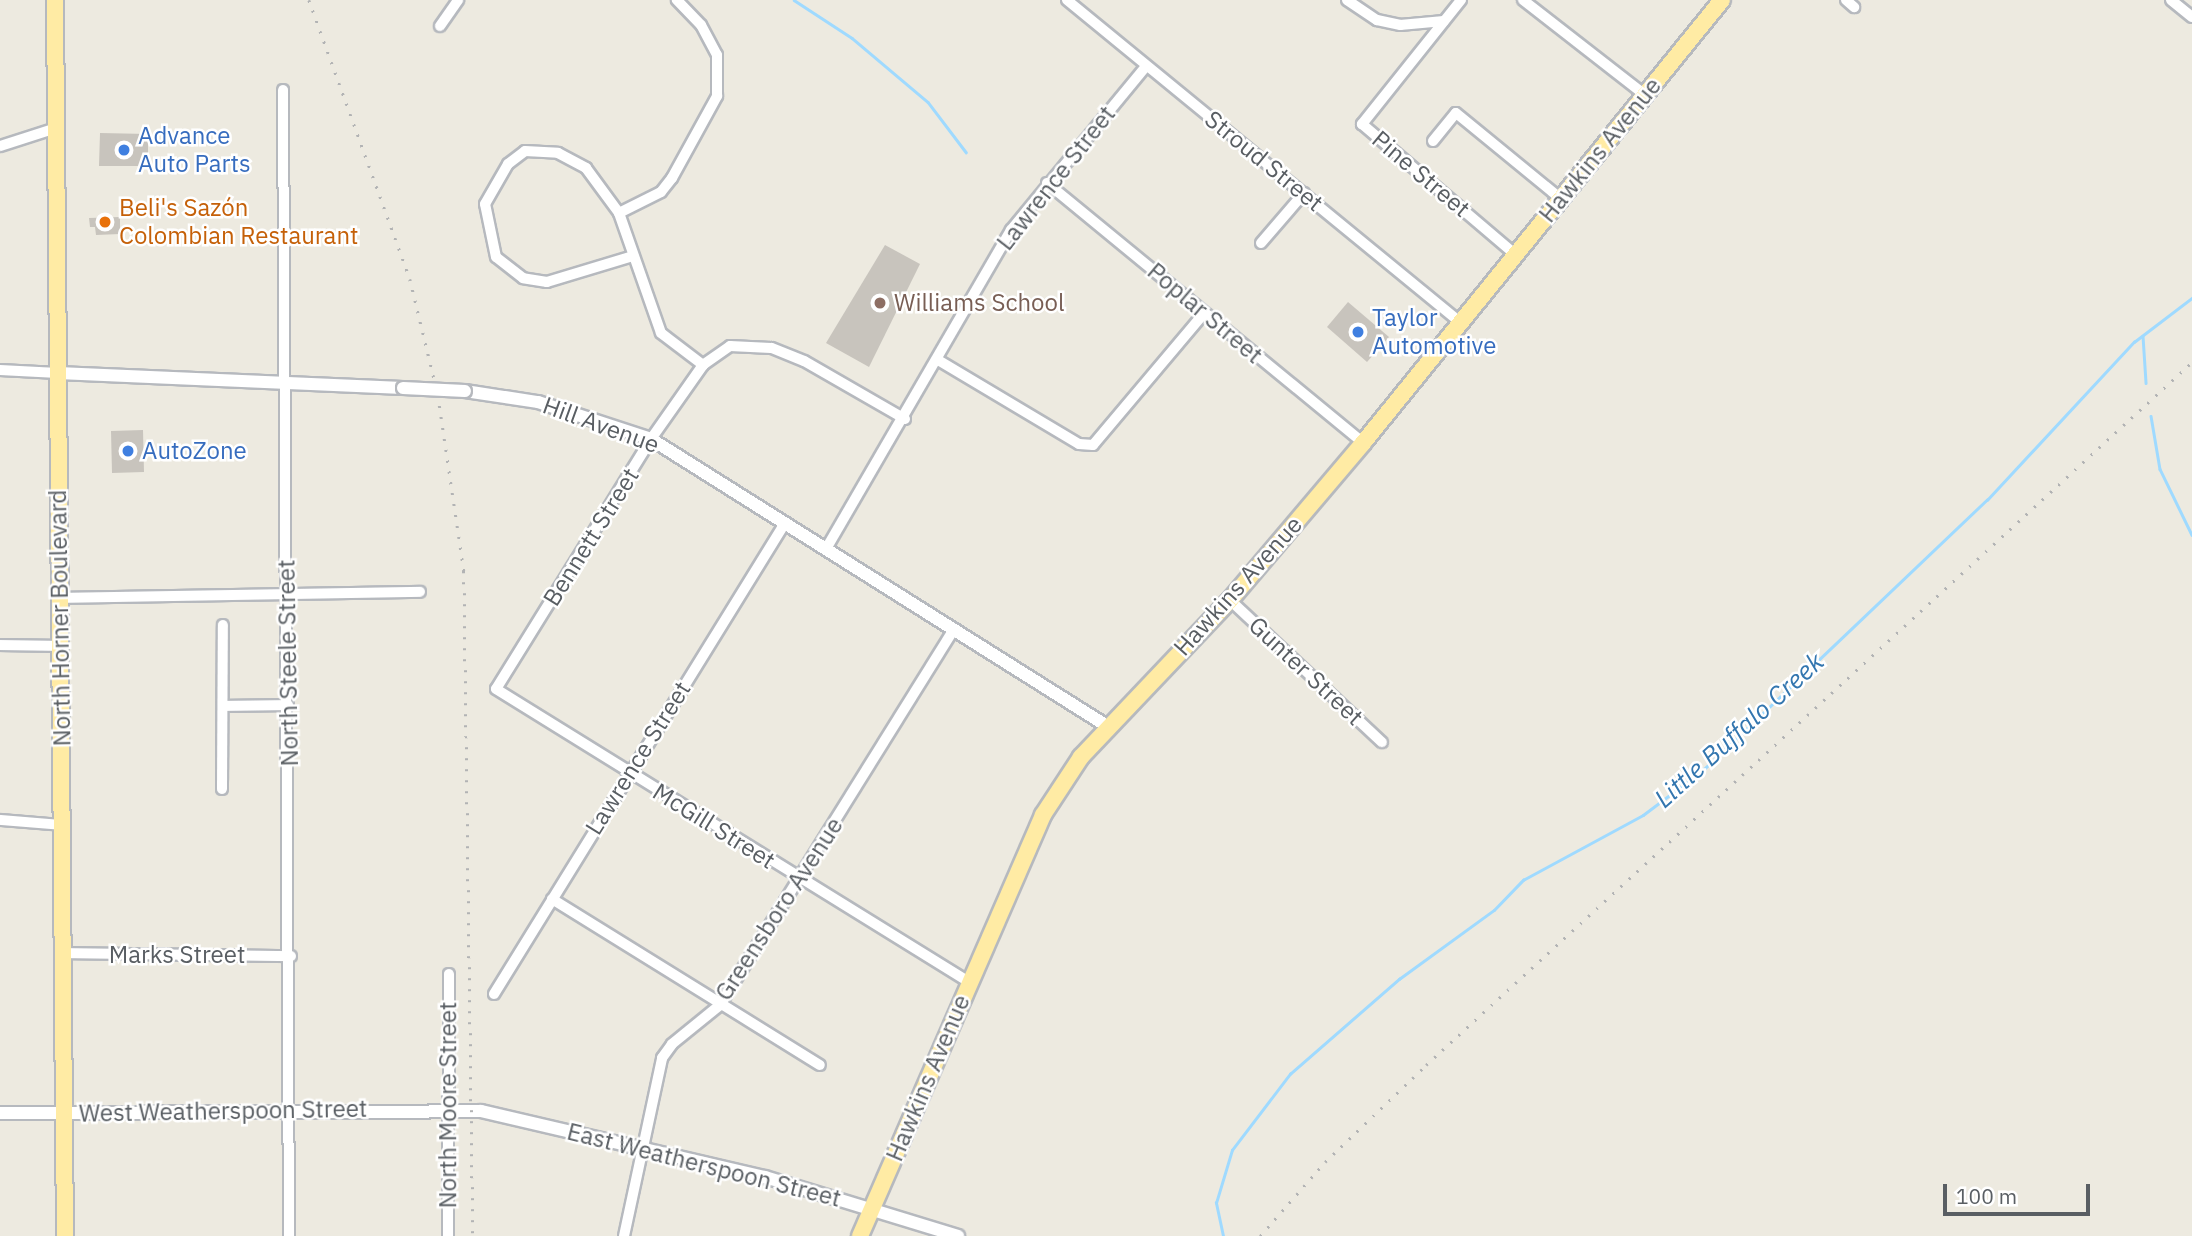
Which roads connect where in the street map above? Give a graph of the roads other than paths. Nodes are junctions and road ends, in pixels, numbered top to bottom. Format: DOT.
graph roads {
  1 [pos="55,0"];
  2 [pos="458,0"];
  3 [pos="677,0"];
  4 [pos="1067,0"];
  5 [pos="1347,0"];
  6 [pos="1461,0"];
  7 [pos="1523,0"];
  8 [pos="1722,0"];
  9 [pos="2177,2"];
  10 [pos="2192,17"];
  11 [pos="1444,21"];
  12 [pos="440,26"];
  13 [pos="1146,66"];
  14 [pos="283,90"];
  15 [pos="1645,95"];
  16 [pos="56,128"];
  17 [pos="1433,141"];
  18 [pos="0,146"];
  19 [pos="1047,183"];
  20 [pos="1304,193"];
  21 [pos="1561,199"];
  22 [pos="619,213"];
  23 [pos="1261,243"];
  24 [pos="1516,255"];
  25 [pos="633,256"];
  26 [pos="1204,313"];
  27 [pos="1461,323"];
  28 [pos="938,360"];
  29 [pos="703,365"];
  30 [pos="0,370"];
  31 [pos="58,373"];
  32 [pos="284,386"];
  33 [pos="905,419"];
  34 [pos="652,439"];
  35 [pos="1363,443"];
  36 [pos="785,523"];
  37 [pos="826,549"];
  38 [pos="420,592"];
  39 [pos="287,595"];
  40 [pos="60,598"];
  41 [pos="1230,600"];
  42 [pos="223,625"];
  43 [pos="954,629"];
  44 [pos="0,645"];
  45 [pos="61,646"];
  46 [pos="496,689"];
  47 [pos="288,705"];
  48 [pos="223,706"];
  49 [pos="1107,726"];
  50 [pos="1382,742"];
  51 [pos="627,773"];
  52 [pos="222,789"];
  53 [pos="0,820"];
  54 [pos="62,825"];
  55 [pos="800,879"];
  56 [pos="552,899"];
  57 [pos="63,953"];
  58 [pos="292,956"];
  59 [pos="449,974"];
  60 [pos="969,982"];
  61 [pos="494,994"];
  62 [pos="720,1004"];
  63 [pos="820,1065"];
  64 [pos="447,1107"];
  65 [pos="288,1108"];
  66 [pos="0,1113"];
  67 [pos="63,1114"];
  68 [pos="644,1150"];
  69 [pos="873,1207"];
  70 [pos="65,1236"];
  71 [pos="289,1236"];
  72 [pos="448,1236"];
  73 [pos="624,1236"];
  74 [pos="860,1236"];
  75 [pos="958,1236"];
  1 -- 16 [label="main road, North Horner Boulevard"];
  2 -- 12 [label="street"];
  3 -- 22 [label="street"];
  4 -- 13 [label="street, Stroud Street"];
  5 -- 11 [label="street"];
  6 -- 11 [label="street"];
  7 -- 15 [label="street"];
  8 -- 15 [label="main road, Hawkins Avenue"];
  9 -- 10 [label="street"];
  11 -- 24 [label="street, Pine Street"];
  13 -- 19 [label="street, Lawrence Street"];
  13 -- 20 [label="street, Stroud Street"];
  14 -- 32 [label="street, North Steele Street"];
  15 -- 21 [label="main road, Hawkins Avenue"];
  16 -- 18 [label="street"];
  16 -- 31 [label="main road, North Horner Boulevard"];
  17 -- 21 [label="street"];
  19 -- 26 [label="street, Poplar Street"];
  19 -- 28 [label="street, Lawrence Street"];
  20 -- 23 [label="street"];
  20 -- 27 [label="street, Stroud Street"];
  21 -- 24 [label="main road, Hawkins Avenue"];
  22 -- 25 [label="street"];
  22 -- 25 [label="street"];
  24 -- 27 [label="main road, Hawkins Avenue"];
  25 -- 29 [label="street"];
  26 -- 28 [label="street"];
  26 -- 35 [label="street, Poplar Street"];
  27 -- 35 [label="main road, Hawkins Avenue"];
  28 -- 33 [label="street, Lawrence Street"];
  29 -- 33 [label="street, Bennett Street"];
  29 -- 34 [label="street, Bennett Street"];
  30 -- 31 [label="street"];
  31 -- 32 [label="street, Hill Avenue"];
  31 -- 40 [label="main road, North Horner Boulevard"];
  32 -- 34 [label="street, Hill Avenue, bridge"];
  32 -- 39 [label="street, North Steele Street"];
  33 -- 37 [label="street, Lawrence Street"];
  34 -- 36 [label="street, Hill Avenue"];
  34 -- 46 [label="street, Bennett Street"];
  35 -- 41 [label="main road, Hawkins Avenue"];
  36 -- 37 [label="street, Hill Avenue"];
  36 -- 51 [label="street, Lawrence Street"];
  37 -- 43 [label="street, Hill Avenue"];
  38 -- 39 [label="street"];
  39 -- 40 [label="street"];
  39 -- 47 [label="street, North Steele Street"];
  40 -- 45 [label="main road, North Horner Boulevard"];
  41 -- 49 [label="main road, Hawkins Avenue"];
  41 -- 50 [label="street, Gunter Street"];
  42 -- 48 [label="street"];
  43 -- 49 [label="street, Hill Avenue"];
  43 -- 55 [label="street, Greensboro Avenue"];
  44 -- 45 [label="street"];
  45 -- 54 [label="main road, North Horner Boulevard"];
  46 -- 51 [label="street, McGill Street"];
  47 -- 48 [label="street"];
  47 -- 58 [label="street, North Steele Street"];
  48 -- 52 [label="street"];
  49 -- 60 [label="main road, Hawkins Avenue"];
  51 -- 55 [label="street, McGill Street"];
  51 -- 56 [label="street, Lawrence Street"];
  53 -- 54 [label="street"];
  54 -- 57 [label="main road, North Horner Boulevard"];
  55 -- 60 [label="street, McGill Street"];
  55 -- 62 [label="street, Greensboro Avenue"];
  56 -- 61 [label="street, Lawrence Street"];
  56 -- 62 [label="street"];
  57 -- 58 [label="street, Marks Street"];
  57 -- 67 [label="main road, North Horner Boulevard"];
  58 -- 65 [label="street, North Steele Street"];
  59 -- 64 [label="street, North Moore Street"];
  60 -- 69 [label="main road, Hawkins Avenue"];
  62 -- 63 [label="street"];
  62 -- 68 [label="street, Greensboro Avenue"];
  64 -- 65 [label="street, West Weatherspoon Street"];
  64 -- 68 [label="street, East Weatherspoon Street"];
  64 -- 72 [label="street, North Moore Street"];
  65 -- 67 [label="street, West Weatherspoon Street"];
  65 -- 71 [label="street, North Steele Street"];
  66 -- 67 [label="street, West Weatherspoon Street"];
  67 -- 70 [label="main road, North Horner Boulevard"];
  68 -- 69 [label="street, East Weatherspoon Street"];
  68 -- 73 [label="street, Greensboro Avenue"];
  69 -- 74 [label="main road, Hawkins Avenue"];
  69 -- 75 [label="street, East Weatherspoon Street"];
}
